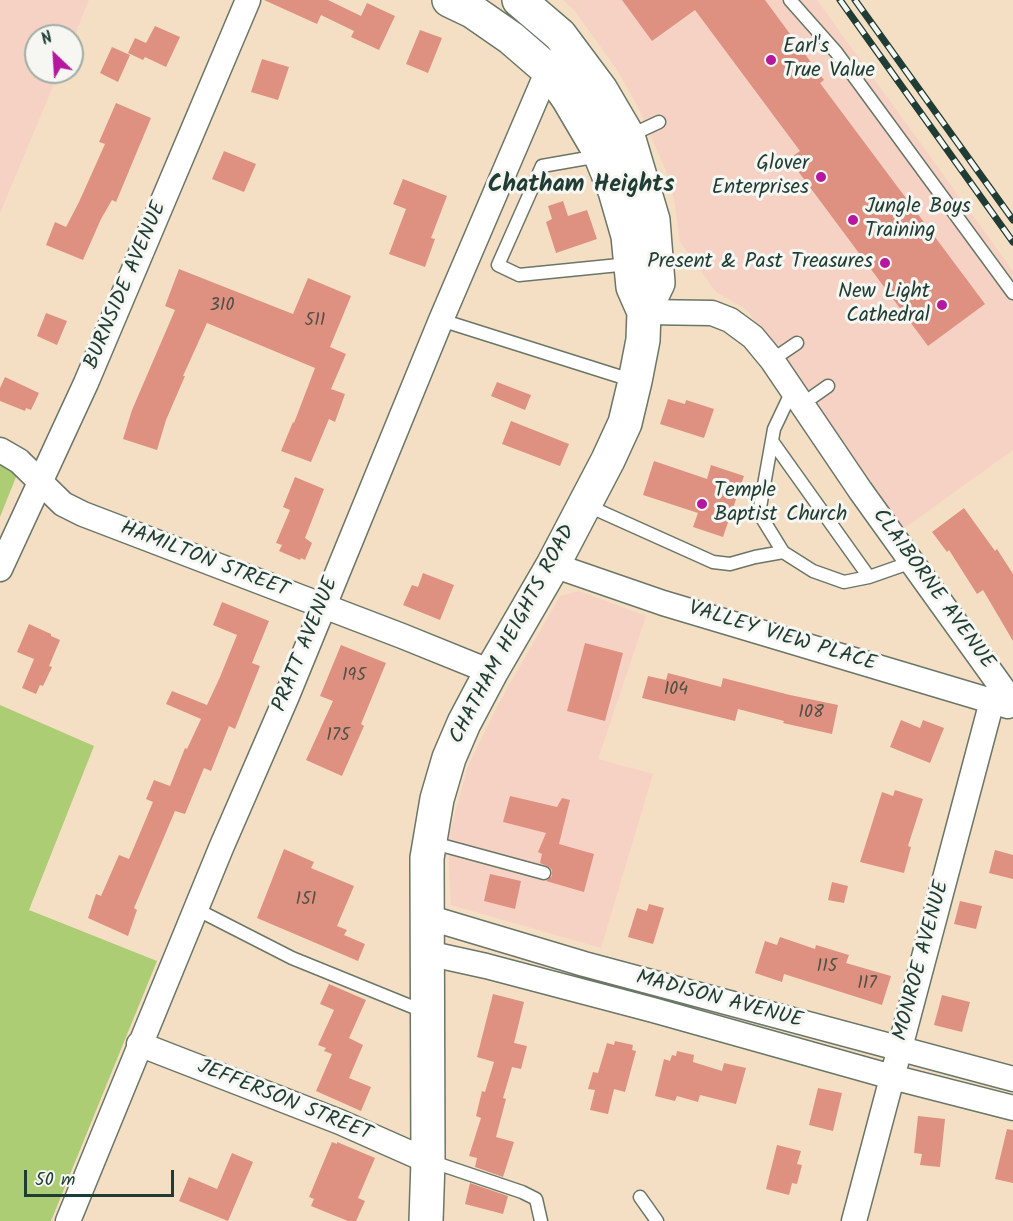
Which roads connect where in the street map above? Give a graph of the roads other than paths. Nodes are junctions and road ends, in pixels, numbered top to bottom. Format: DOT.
graph roads {
  1 [pos="248,0"];
  2 [pos="449,0"];
  3 [pos="519,0"];
  4 [pos="790,0"];
  5 [pos="548,70"];
  6 [pos="660,122"];
  7 [pos="628,136"];
  8 [pos="600,156"];
  9 [pos="631,264"];
  10 [pos="1013,293"];
  11 [pos="644,312"];
  12 [pos="441,320"];
  13 [pos="796,343"];
  14 [pos="772,360"];
  15 [pos="635,381"];
  16 [pos="828,386"];
  17 [pos="797,398"];
  18 [pos="772,441"];
  19 [pos="0,450"];
  20 [pos="40,481"];
  21 [pos="585,505"];
  22 [pos="783,552"];
  23 [pos="912,562"];
  24 [pos="553,565"];
  25 [pos="0,569"];
  26 [pos="869,576"];
  27 [pos="323,606"];
  28 [pos="491,672"];
  29 [pos="1006,704"];
  30 [pos="429,842"];
  31 [pos="544,873"];
  32 [pos="196,909"];
  33 [pos="427,916"];
  34 [pos="427,953"];
  35 [pos="428,1014"];
  36 [pos="140,1044"];
  37 [pos="900,1048"];
  38 [pos="892,1077"];
  39 [pos="1013,1079"];
  40 [pos="1013,1108"];
  41 [pos="428,1161"];
  42 [pos="640,1197"];
  43 [pos="68,1221"];
  44 [pos="426,1221"];
  45 [pos="541,1221"];
  46 [pos="657,1221"];
  47 [pos="854,1221"];
  1 -- 20 [label="street, BURNSIDE AVENUE"];
  2 -- 5 [label="main road, CHATHAM HEIGHTS ROAD"];
  3 -- 7 [label="main road, CHATHAM HEIGHTS ROAD"];
  4 -- 10 [label="lane"];
  5 -- 8 [label="main road, CHATHAM HEIGHTS ROAD"];
  5 -- 12 [label="street, PRATT AVENUE"];
  6 -- 7 [label="lane"];
  7 -- 11 [label="main road, CHATHAM HEIGHTS ROAD"];
  8 -- 9 [label="main road, CHATHAM HEIGHTS ROAD"];
  8 -- 9 [label="lane"];
  9 -- 11 [label="main road, CHATHAM HEIGHTS ROAD"];
  11 -- 14 [label="street, CLAIBORNE AVENUE"];
  11 -- 15 [label="main road, CHATHAM HEIGHTS ROAD"];
  12 -- 15 [label="lane"];
  12 -- 27 [label="street, PRATT AVENUE"];
  13 -- 14 [label="lane"];
  14 -- 17 [label="street, CLAIBORNE AVENUE"];
  15 -- 21 [label="main road, CHATHAM HEIGHTS ROAD"];
  16 -- 17 [label="lane"];
  17 -- 18 [label="lane"];
  17 -- 23 [label="street, CLAIBORNE AVENUE"];
  18 -- 22 [label="lane"];
  18 -- 26 [label="lane"];
  19 -- 20 [label="street, HAMILTON STREET"];
  20 -- 25 [label="street, BURNSIDE AVENUE"];
  20 -- 27 [label="street, HAMILTON STREET"];
  21 -- 22 [label="lane"];
  21 -- 24 [label="main road, CHATHAM HEIGHTS ROAD"];
  22 -- 26 [label="lane"];
  23 -- 26 [label="lane"];
  23 -- 29 [label="street, CLAIBORNE AVENUE"];
  24 -- 28 [label="main road, CHATHAM HEIGHTS ROAD"];
  24 -- 29 [label="street, VALLEY VIEW PLACE"];
  27 -- 28 [label="street, HAMILTON STREET"];
  27 -- 32 [label="street, PRATT AVENUE"];
  28 -- 30 [label="main road, CHATHAM HEIGHTS ROAD"];
  29 -- 37 [label="street, MONROE AVENUE"];
  30 -- 31 [label="lane"];
  30 -- 33 [label="main road, CHATHAM HEIGHTS ROAD"];
  32 -- 35 [label="lane"];
  32 -- 36 [label="street, PRATT AVENUE"];
  33 -- 34 [label="main road, CHATHAM HEIGHTS ROAD"];
  33 -- 37 [label="street, MADISON AVENUE"];
  34 -- 35 [label="main road, CHATHAM HEIGHTS ROAD"];
  34 -- 38 [label="street, MADISON AVENUE"];
  35 -- 41 [label="main road, CHATHAM HEIGHTS ROAD"];
  36 -- 41 [label="street, JEFFERSON STREET"];
  36 -- 43 [label="street, PRATT AVENUE"];
  37 -- 38 [label="street, MONROE AVENUE"];
  37 -- 39 [label="street, MADISON AVENUE"];
  38 -- 40 [label="street, MADISON AVENUE"];
  38 -- 47 [label="street, MONROE AVENUE"];
  41 -- 44 [label="main road, CHATHAM HEIGHTS ROAD"];
  41 -- 45 [label="lane"];
  42 -- 46 [label="lane"];
}
